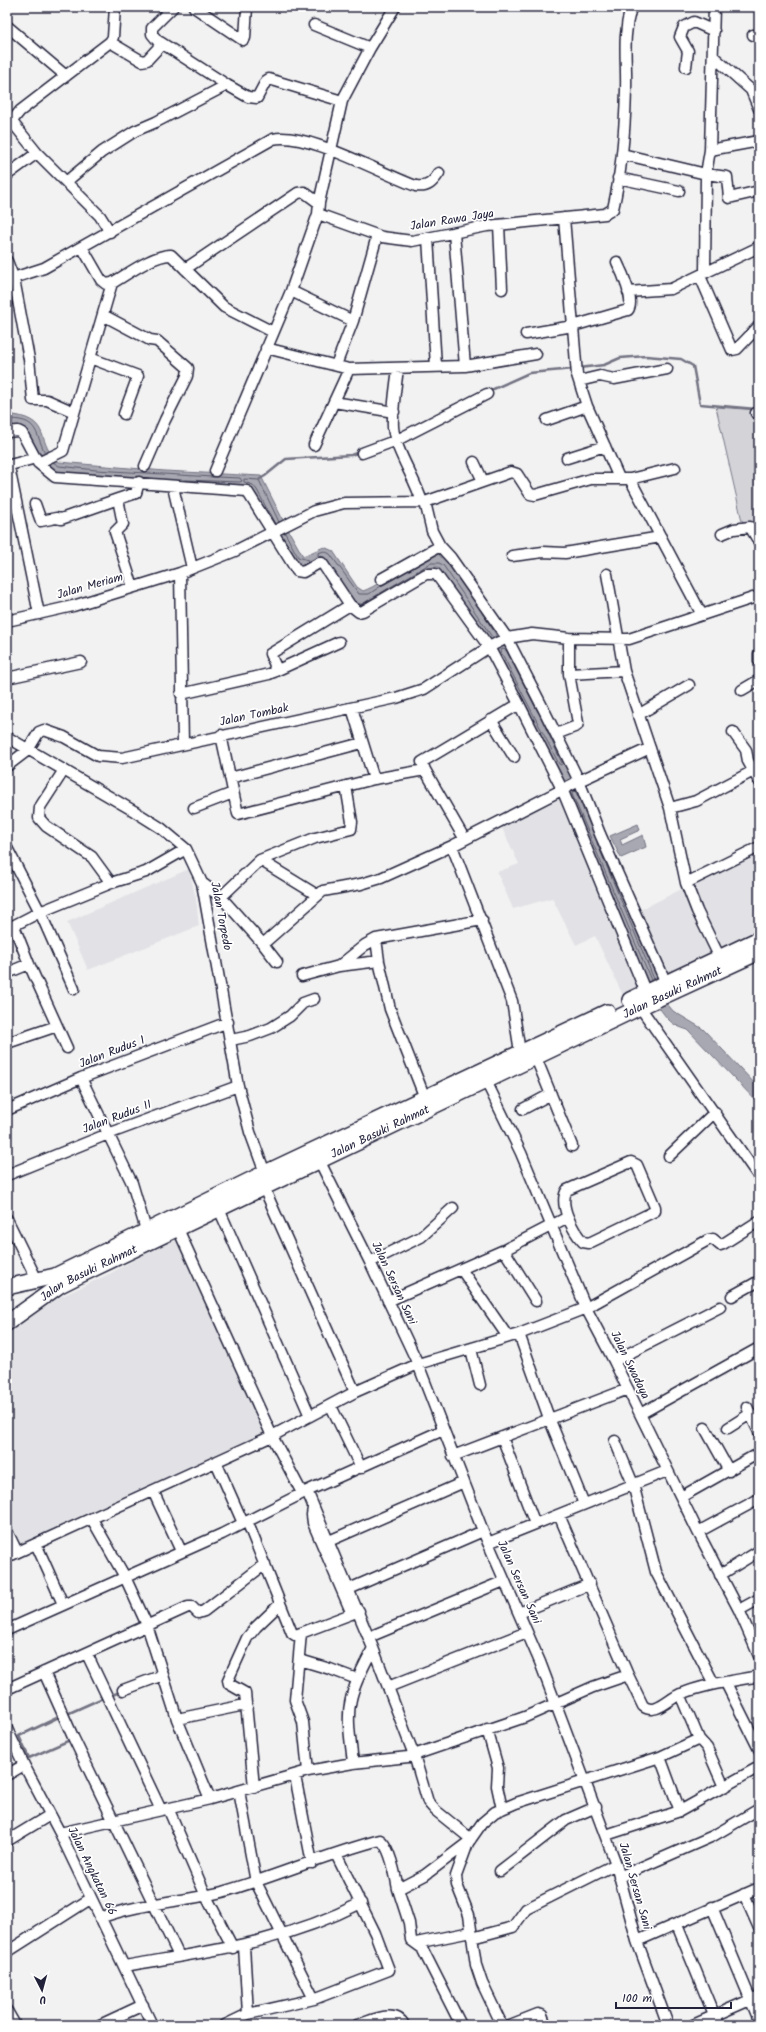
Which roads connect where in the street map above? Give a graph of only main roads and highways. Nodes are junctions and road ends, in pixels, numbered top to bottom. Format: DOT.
graph roads {
  1 [pos="759,938"];
  2 [pos="759,952"];
  3 [pos="666,987"];
  4 [pos="646,998"];
  5 [pos="264,1180"];
  6 [pos="57,1280"];
  7 [pos="7,1287"];
  8 [pos="7,1298"];
  9 [pos="7,1310"];
  10 [pos="7,1323"];
  1 -- 3 [label="highway, Jalan Basuki Rahmat"];
  2 -- 3 [label="highway, Jalan Basuki Rahmat"];
  3 -- 4 [label="highway, Jalan Basuki Rahmat"];
  4 -- 5 [label="highway, Jalan Basuki Rahmat"];
  4 -- 5 [label="highway, Jalan Basuki Rahmat"];
  5 -- 6 [label="highway, Jalan Basuki Rahmat"];
  5 -- 6 [label="highway, Jalan Basuki Rahmat"];
  6 -- 7 [label="highway, Jalan Basuki Rahmat"];
  6 -- 8 [label="highway"];
  6 -- 9 [label="highway"];
  6 -- 10 [label="highway, Jalan Basuki Rahmat"];
}
